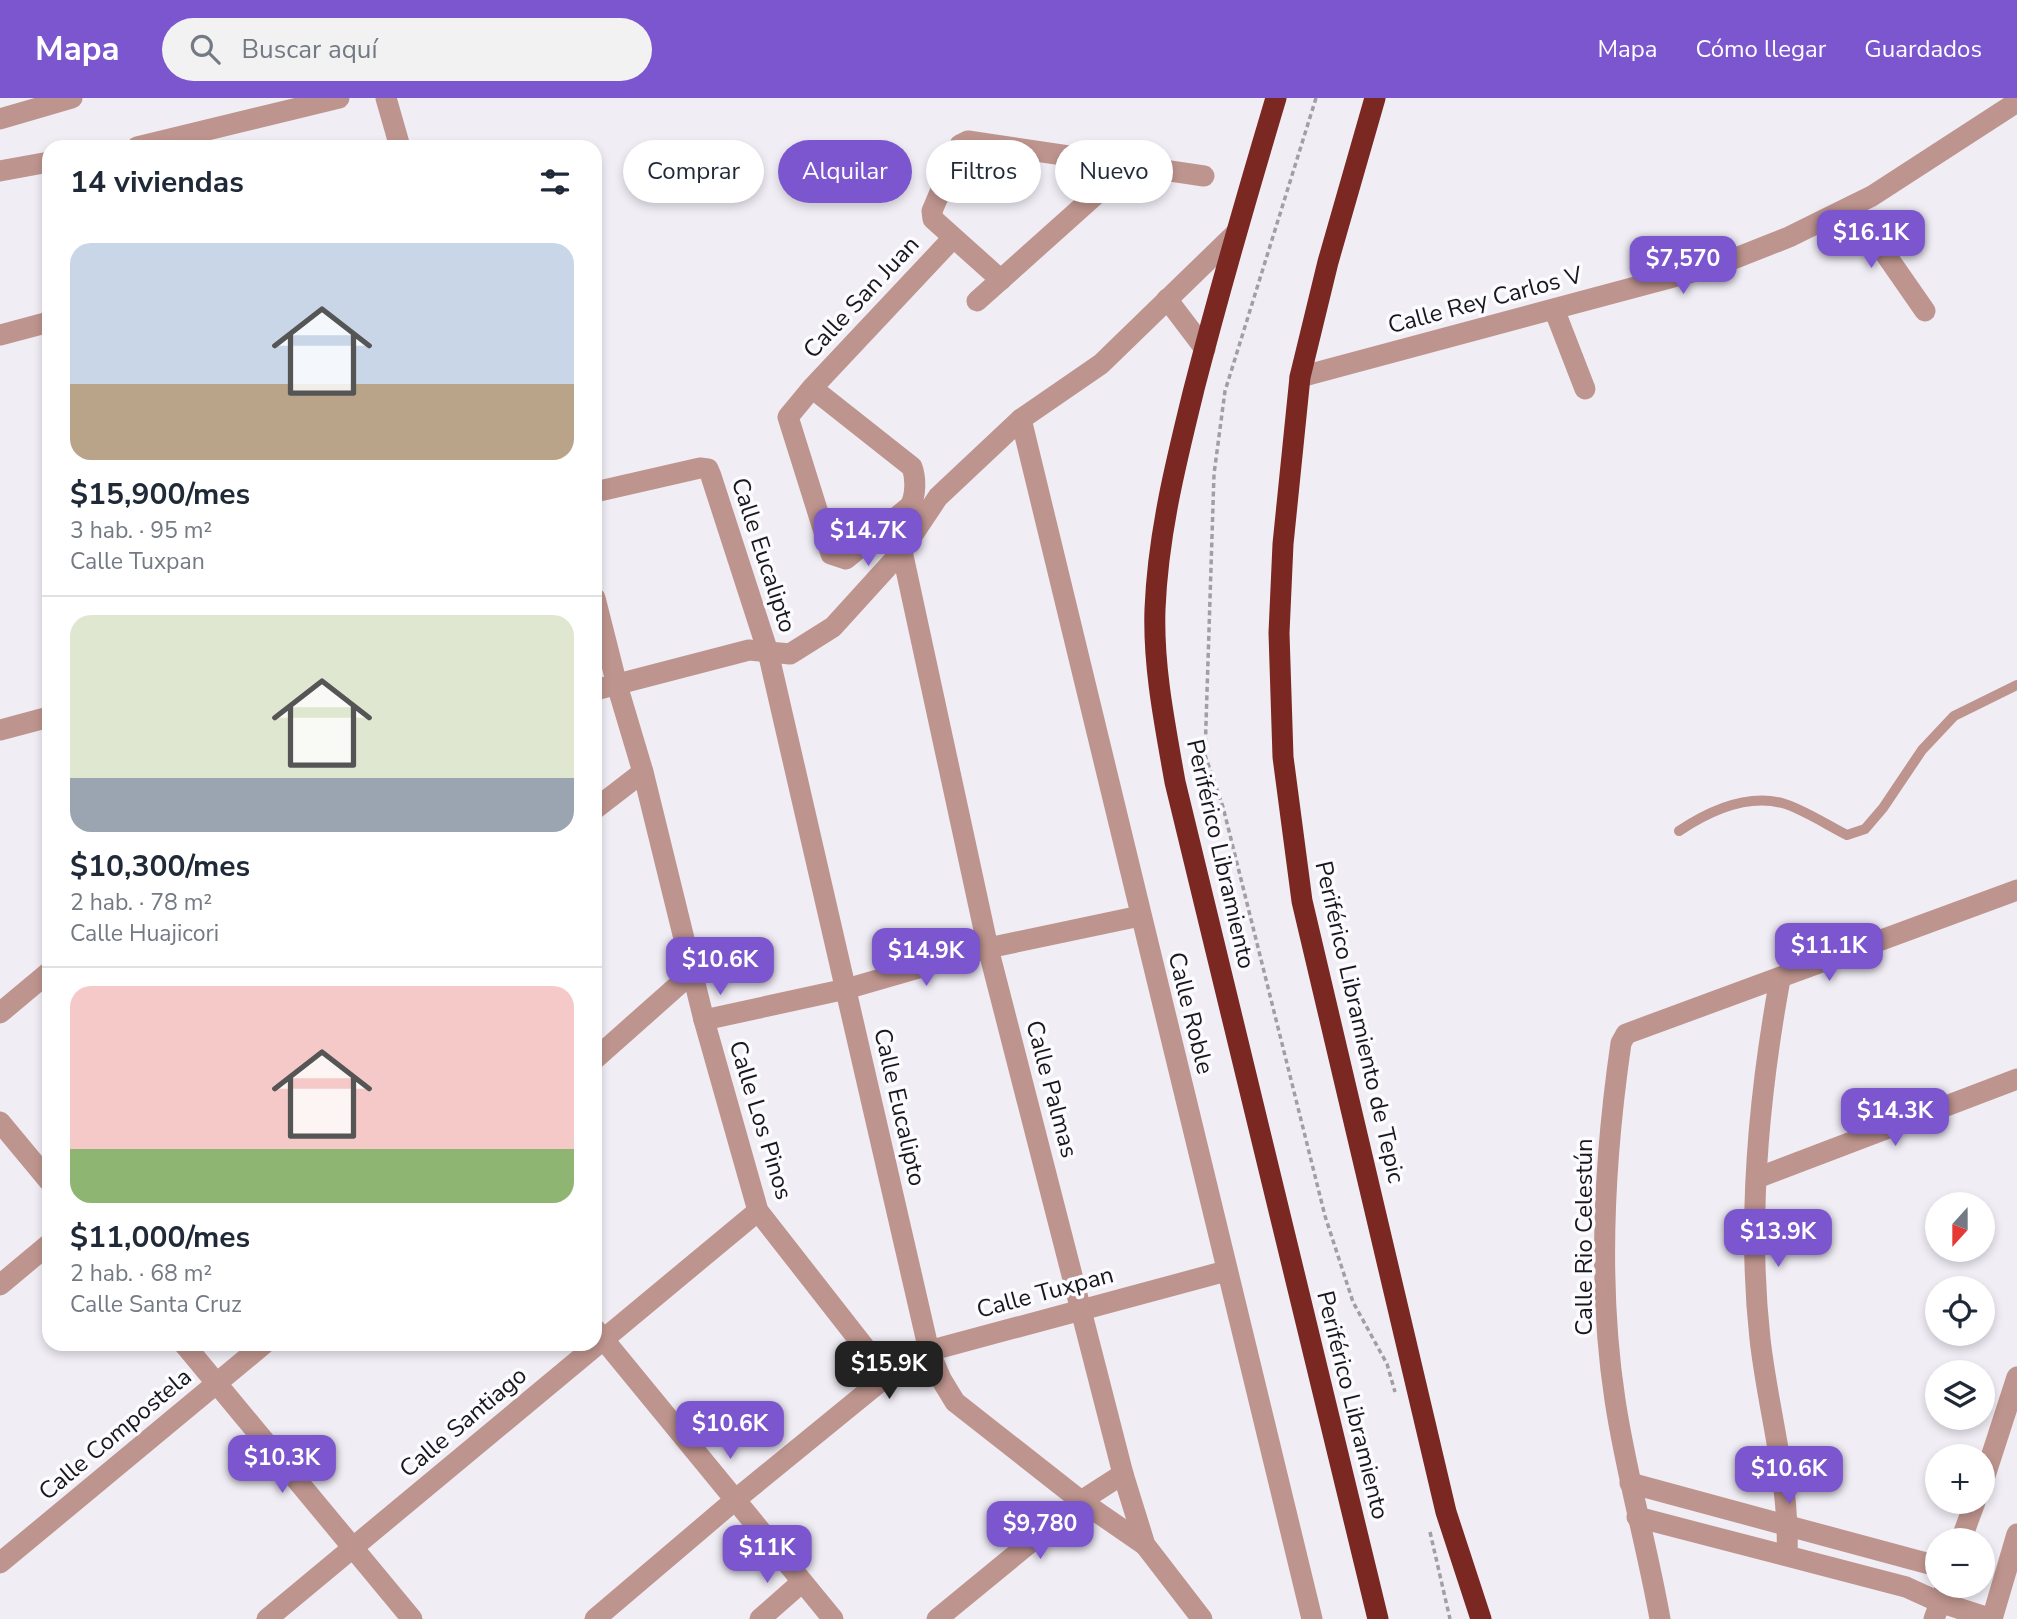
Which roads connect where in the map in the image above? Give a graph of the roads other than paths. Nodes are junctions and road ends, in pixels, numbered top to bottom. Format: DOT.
graph roads {
  1 [pos="72,98"];
  2 [pos="339,98"];
  3 [pos="386,98"];
  4 [pos="1276,98"];
  5 [pos="1375,98"];
  6 [pos="2017,102"];
  7 [pos="0,119"];
  8 [pos="166,140"];
  9 [pos="398,140"];
  10 [pos="1055,154"];
  11 [pos="42,164"];
  12 [pos="0,171"];
  13 [pos="1173,171"];
  14 [pos="1204,176"];
  15 [pos="1087,203"];
  16 [pos="1852,206"];
  17 [pos="1236,233"];
  18 [pos="953,238"];
  19 [pos="1001,280"];
  20 [pos="1167,299"];
  21 [pos="977,301"];
  22 [pos="1554,309"];
  23 [pos="1925,310"];
  24 [pos="42,324"];
  25 [pos="0,335"];
  26 [pos="1205,349"];
  27 [pos="1300,377"];
  28 [pos="812,388"];
  29 [pos="1585,389"];
  30 [pos="1021,419"];
  31 [pos="602,490"];
  32 [pos="886,527"];
  33 [pos="902,551"];
  34 [pos="602,626"];
  35 [pos="768,652"];
  36 [pos="617,685"];
  37 [pos="2017,685"];
  38 [pos="602,688"];
  39 [pos="42,719"];
  40 [pos="0,730"];
  41 [pos="643,772"];
  42 [pos="602,804"];
  43 [pos="1679,831"];
  44 [pos="2017,890"];
  45 [pos="1140,916"];
  46 [pos="989,948"];
  47 [pos="693,972"];
  48 [pos="42,978"];
  49 [pos="1780,979"];
  50 [pos="846,989"];
  51 [pos="0,1013"];
  52 [pos="704,1020"];
  53 [pos="602,1053"];
  54 [pos="2017,1079"];
  55 [pos="0,1122"];
  56 [pos="42,1173"];
  57 [pos="1757,1178"];
  58 [pos="758,1211"];
  59 [pos="42,1250"];
  60 [pos="1226,1270"];
  61 [pos="0,1285"];
  62 [pos="1082,1310"];
  63 [pos="602,1332"];
  64 [pos="602,1338"];
  65 [pos="190,1351"];
  66 [pos="256,1351"];
  67 [pos="579,1351"];
  68 [pos="929,1351"];
  69 [pos="887,1376"];
  70 [pos="2017,1377"];
  71 [pos="217,1383"];
  72 [pos="1995,1445"];
  73 [pos="1124,1474"];
  74 [pos="1630,1483"];
  75 [pos="735,1500"];
  76 [pos="1081,1500"];
  77 [pos="1637,1517"];
  78 [pos="1788,1527"];
  79 [pos="2017,1534"];
  80 [pos="1145,1545"];
  81 [pos="353,1548"];
  82 [pos="1787,1555"];
  83 [pos="0,1563"];
  84 [pos="1925,1563"];
  85 [pos="1995,1577"];
  86 [pos="802,1582"];
  87 [pos="1992,1598"];
  88 [pos="1940,1602"];
  89 [pos="267,1619"];
  90 [pos="412,1619"];
  91 [pos="595,1619"];
  92 [pos="760,1619"];
  93 [pos="834,1619"];
  94 [pos="937,1619"];
  95 [pos="1202,1619"];
  96 [pos="1312,1619"];
  97 [pos="1378,1619"];
  98 [pos="1481,1619"];
  99 [pos="1660,1619"];
  100 [pos="1992,1619"];
  1 -- 7 [label="street"];
  2 -- 8 [label="street"];
  3 -- 9 [label="street"];
  4 -- 17 [label="highway, Periférico Libramiento"];
  5 -- 27 [label="highway, Periférico Libramiento de Tepic"];
  6 -- 16 [label="street, Calle Rey Carlos V"];
  10 -- 18 [label="street, Calle San Juan"];
  11 -- 12 [label="street"];
  13 -- 14 [label="street, Calle San Juan"];
  15 -- 19 [label="street"];
  16 -- 22 [label="street, Calle Rey Carlos V"];
  16 -- 23 [label="street"];
  17 -- 20 [label="street"];
  17 -- 26 [label="highway, Periférico Libramiento"];
  18 -- 19 [label="street"];
  18 -- 28 [label="street, Calle San Juan"];
  19 -- 21 [label="street"];
  20 -- 26 [label="street"];
  20 -- 30 [label="street"];
  22 -- 27 [label="street, Calle Rey Carlos V"];
  22 -- 29 [label="street"];
  24 -- 25 [label="street"];
  26 -- 97 [label="highway, Periférico Libramiento"];
  27 -- 98 [label="highway, Periférico Libramiento de Tepic"];
  28 -- 32 [label="street"];
  28 -- 32 [label="street, Calle San Juan"];
  30 -- 33 [label="street"];
  30 -- 45 [label="street, Calle Roble"];
  31 -- 35 [label="street, Calle Eucalipto"];
  32 -- 33 [label="street"];
  33 -- 35 [label="street"];
  33 -- 46 [label="street, Calle Palmas"];
  34 -- 36 [label="street, Calle Los Pinos"];
  35 -- 36 [label="street"];
  35 -- 50 [label="street, Calle Eucalipto"];
  36 -- 38 [label="street"];
  36 -- 41 [label="street, Calle Los Pinos"];
  37 -- 43 [label="lane"];
  39 -- 40 [label="street"];
  41 -- 42 [label="street"];
  41 -- 47 [label="street, Calle Los Pinos"];
  44 -- 49 [label="street"];
  45 -- 46 [label="street"];
  45 -- 60 [label="street, Calle Roble"];
  46 -- 50 [label="street"];
  46 -- 62 [label="street, Calle Palmas"];
  47 -- 52 [label="street, Calle Los Pinos"];
  47 -- 53 [label="street"];
  48 -- 51 [label="street"];
  49 -- 57 [label="street"];
  49 -- 74 [label="street, Calle Rio Celestún"];
  50 -- 52 [label="street"];
  50 -- 68 [label="street, Calle Eucalipto"];
  52 -- 58 [label="street, Calle Los Pinos"];
  54 -- 57 [label="street"];
  55 -- 56 [label="street"];
  57 -- 78 [label="street"];
  58 -- 63 [label="street, Calle Santiago"];
  58 -- 69 [label="street, Calle Los Pinos"];
  59 -- 61 [label="street"];
  60 -- 62 [label="street, Calle Tuxpan"];
  60 -- 96 [label="street, Calle Roble"];
  62 -- 68 [label="street, Calle Tuxpan"];
  62 -- 73 [label="street, Calle Palmas"];
  64 -- 75 [label="street"];
  65 -- 71 [label="street"];
  66 -- 71 [label="street, Calle Compostela"];
  67 -- 81 [label="street, Calle Santiago"];
  68 -- 69 [label="street, Calle Tuxpan"];
  68 -- 76 [label="street, Calle Eucalipto"];
  69 -- 75 [label="street, Calle Tuxpan"];
  70 -- 72 [label="street"];
  71 -- 81 [label="street"];
  71 -- 83 [label="street, Calle Compostela"];
  73 -- 76 [label="street"];
  73 -- 80 [label="street, Calle Palmas"];
  74 -- 77 [label="street, Calle Rio Celestún"];
  74 -- 78 [label="street"];
  75 -- 86 [label="street"];
  75 -- 91 [label="street, Calle Tuxpan"];
  76 -- 80 [label="street, Calle Eucalipto"];
  76 -- 94 [label="street"];
  77 -- 82 [label="street"];
  77 -- 99 [label="street, Calle Rio Celestún"];
  78 -- 82 [label="street"];
  78 -- 84 [label="street"];
  79 -- 85 [label="street"];
  80 -- 95 [label="street, Calle Palmas"];
  81 -- 89 [label="street, Calle Santiago"];
  81 -- 90 [label="street"];
  82 -- 88 [label="street"];
  86 -- 92 [label="street"];
  86 -- 93 [label="street"];
  87 -- 100 [label="street"];
  88 -- 100 [label="street"];
}
